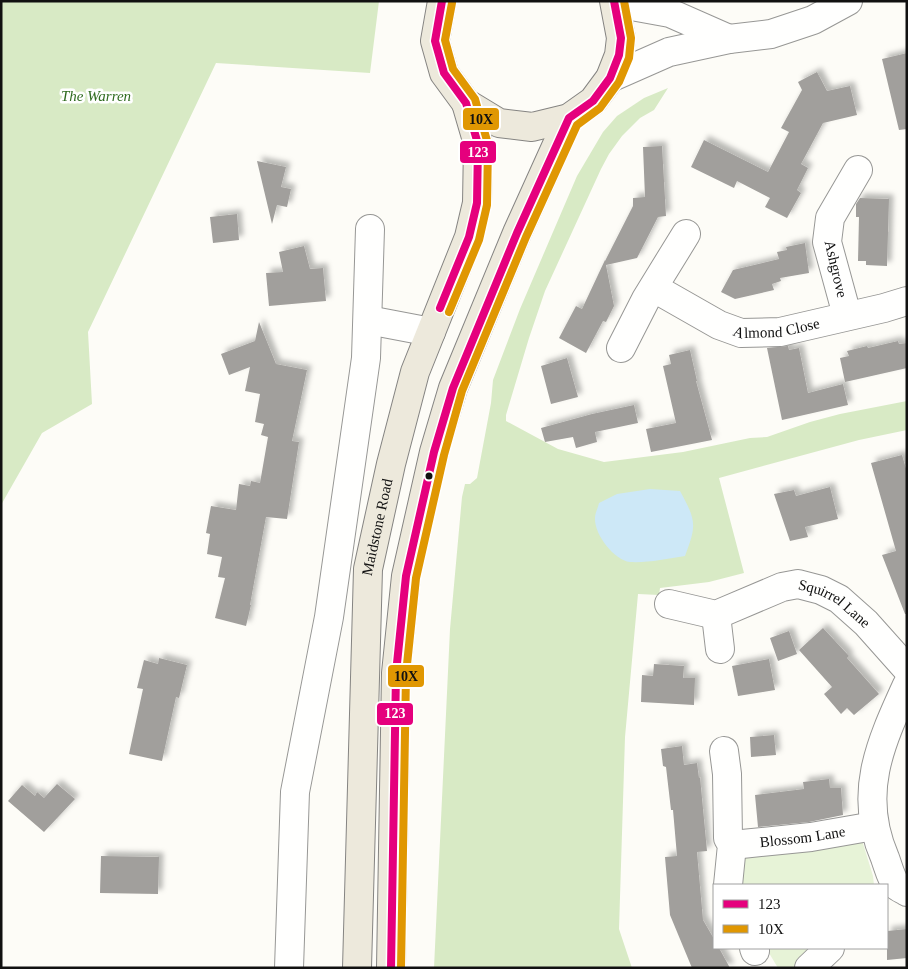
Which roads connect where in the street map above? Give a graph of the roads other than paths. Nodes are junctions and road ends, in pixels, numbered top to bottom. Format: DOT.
graph roads {
  1 [pos="442,1"];
  2 [pos="848,1"];
  3 [pos="614,2"];
  4 [pos="729,39"];
  5 [pos="610,78"];
  6 [pos="466,103"];
  7 [pos="569,118"];
  8 [pos="858,170"];
  9 [pos="370,229"];
  10 [pos="686,234"];
  11 [pos="654,288"];
  12 [pos="907,301"];
  13 [pos="847,315"];
  14 [pos="368,320"];
  15 [pos="431,332"];
  16 [pos="621,348"];
  17 [pos="669,604"];
  18 [pos="716,615"];
  19 [pos="720,649"];
  20 [pos="907,669"];
  21 [pos="907,685"];
  22 [pos="724,751"];
  23 [pos="874,826"];
  24 [pos="732,846"];
  25 [pos="728,884"];
  26 [pos="897,891"];
  27 [pos="829,949"];
  28 [pos="289,968"];
  29 [pos="358,968"];
  30 [pos="391,968"];
  31 [pos="809,968"];
  1 -- 6 [label="main road"];
  2 -- 4 [label="street"];
  3 -- 4 [label="street"];
  3 -- 5 [label="main road"];
  4 -- 5 [label="street"];
  5 -- 7 [label="main road"];
  6 -- 7 [label="main road"];
  6 -- 15 [label="main road, Maidstone Road"];
  7 -- 30 [label="main road"];
  8 -- 13 [label="street, Ashgrove"];
  9 -- 14 [label="street"];
  10 -- 11 [label="street"];
  11 -- 13 [label="street, Almond Close"];
  11 -- 16 [label="street"];
  12 -- 13 [label="street, Almond Close"];
  14 -- 15 [label="street"];
  14 -- 28 [label="street"];
  15 -- 29 [label="main road, Maidstone Road"];
  17 -- 18 [label="street"];
  18 -- 19 [label="street"];
  18 -- 20 [label="street, Squirrel Lane"];
  21 -- 23 [label="street"];
  22 -- 24 [label="street"];
  23 -- 24 [label="street, Blossom Lane"];
  23 -- 26 [label="street"];
  24 -- 25 [label="street"];
  27 -- 31 [label="street"];
}
